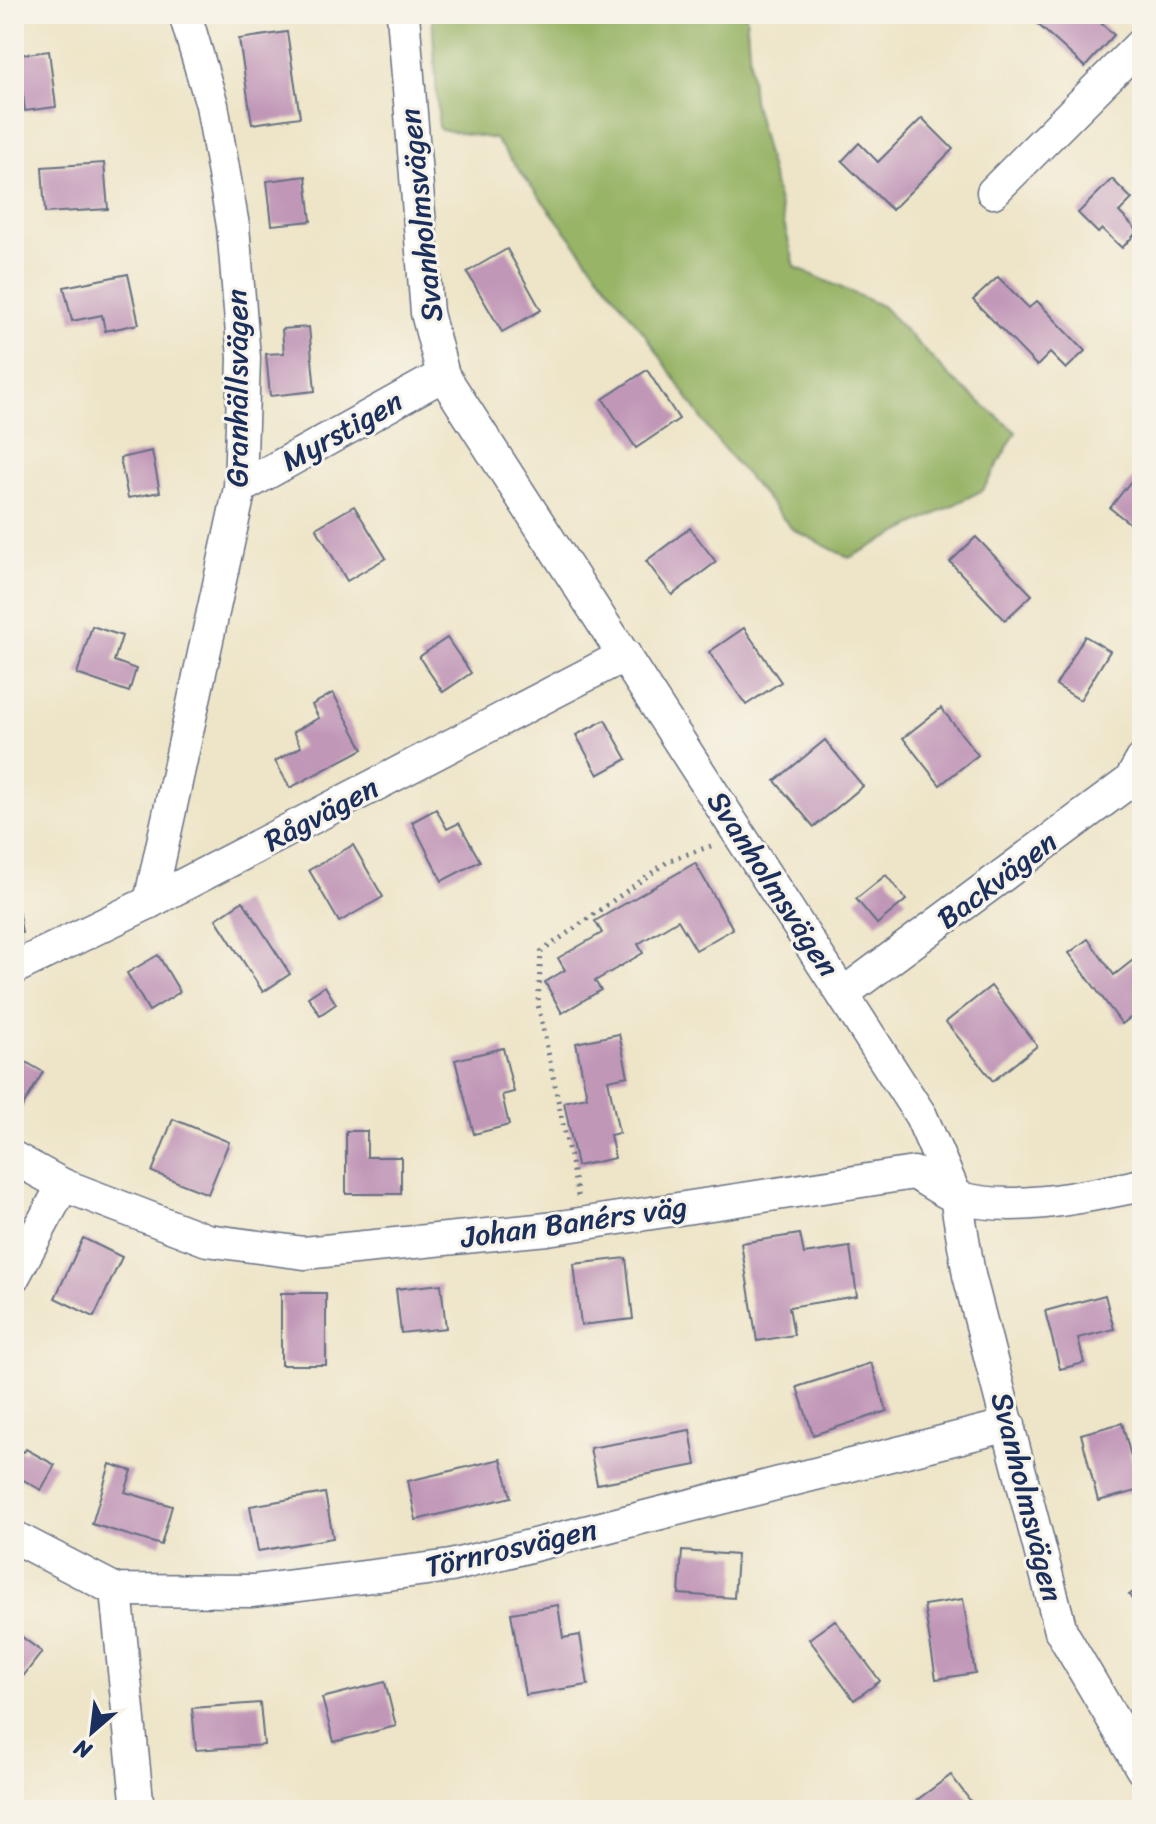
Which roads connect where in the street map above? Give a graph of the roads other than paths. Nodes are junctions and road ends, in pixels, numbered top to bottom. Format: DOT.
graph roads {
  1 [pos="185,14"];
  2 [pos="403,14"];
  3 [pos="1142,43"];
  4 [pos="993,192"];
  5 [pos="443,375"];
  6 [pos="240,488"];
  7 [pos="625,655"];
  8 [pos="1142,760"];
  9 [pos="150,902"];
  10 [pos="14,968"];
  11 [pos="844,993"];
  12 [pos="14,1158"];
  13 [pos="63,1185"];
  14 [pos="1142,1185"];
  15 [pos="956,1197"];
  16 [pos="14,1276"];
  17 [pos="1009,1425"];
  18 [pos="14,1537"];
  19 [pos="116,1590"];
  20 [pos="1142,1769"];
  21 [pos="138,1810"];
  1 -- 6 [label="street, Granhällsvägen"];
  2 -- 5 [label="street, Svanholmsvägen"];
  3 -- 4 [label="street"];
  5 -- 6 [label="street, Myrstigen"];
  5 -- 7 [label="street, Svanholmsvägen"];
  6 -- 9 [label="street, Granhällsvägen"];
  7 -- 9 [label="street, Rågvägen"];
  7 -- 11 [label="street, Svanholmsvägen"];
  8 -- 11 [label="street, Backvägen"];
  9 -- 10 [label="street, Rågvägen"];
  11 -- 15 [label="street, Svanholmsvägen"];
  12 -- 13 [label="street, Johan Banérs väg"];
  13 -- 15 [label="street, Johan Banérs väg"];
  13 -- 16 [label="street"];
  14 -- 15 [label="street, Johan Banérs väg"];
  15 -- 17 [label="street, Svanholmsvägen"];
  17 -- 19 [label="street, Törnrosvägen"];
  17 -- 20 [label="street, Svanholmsvägen"];
  18 -- 19 [label="street, Törnrosvägen"];
  19 -- 21 [label="street"];
}
